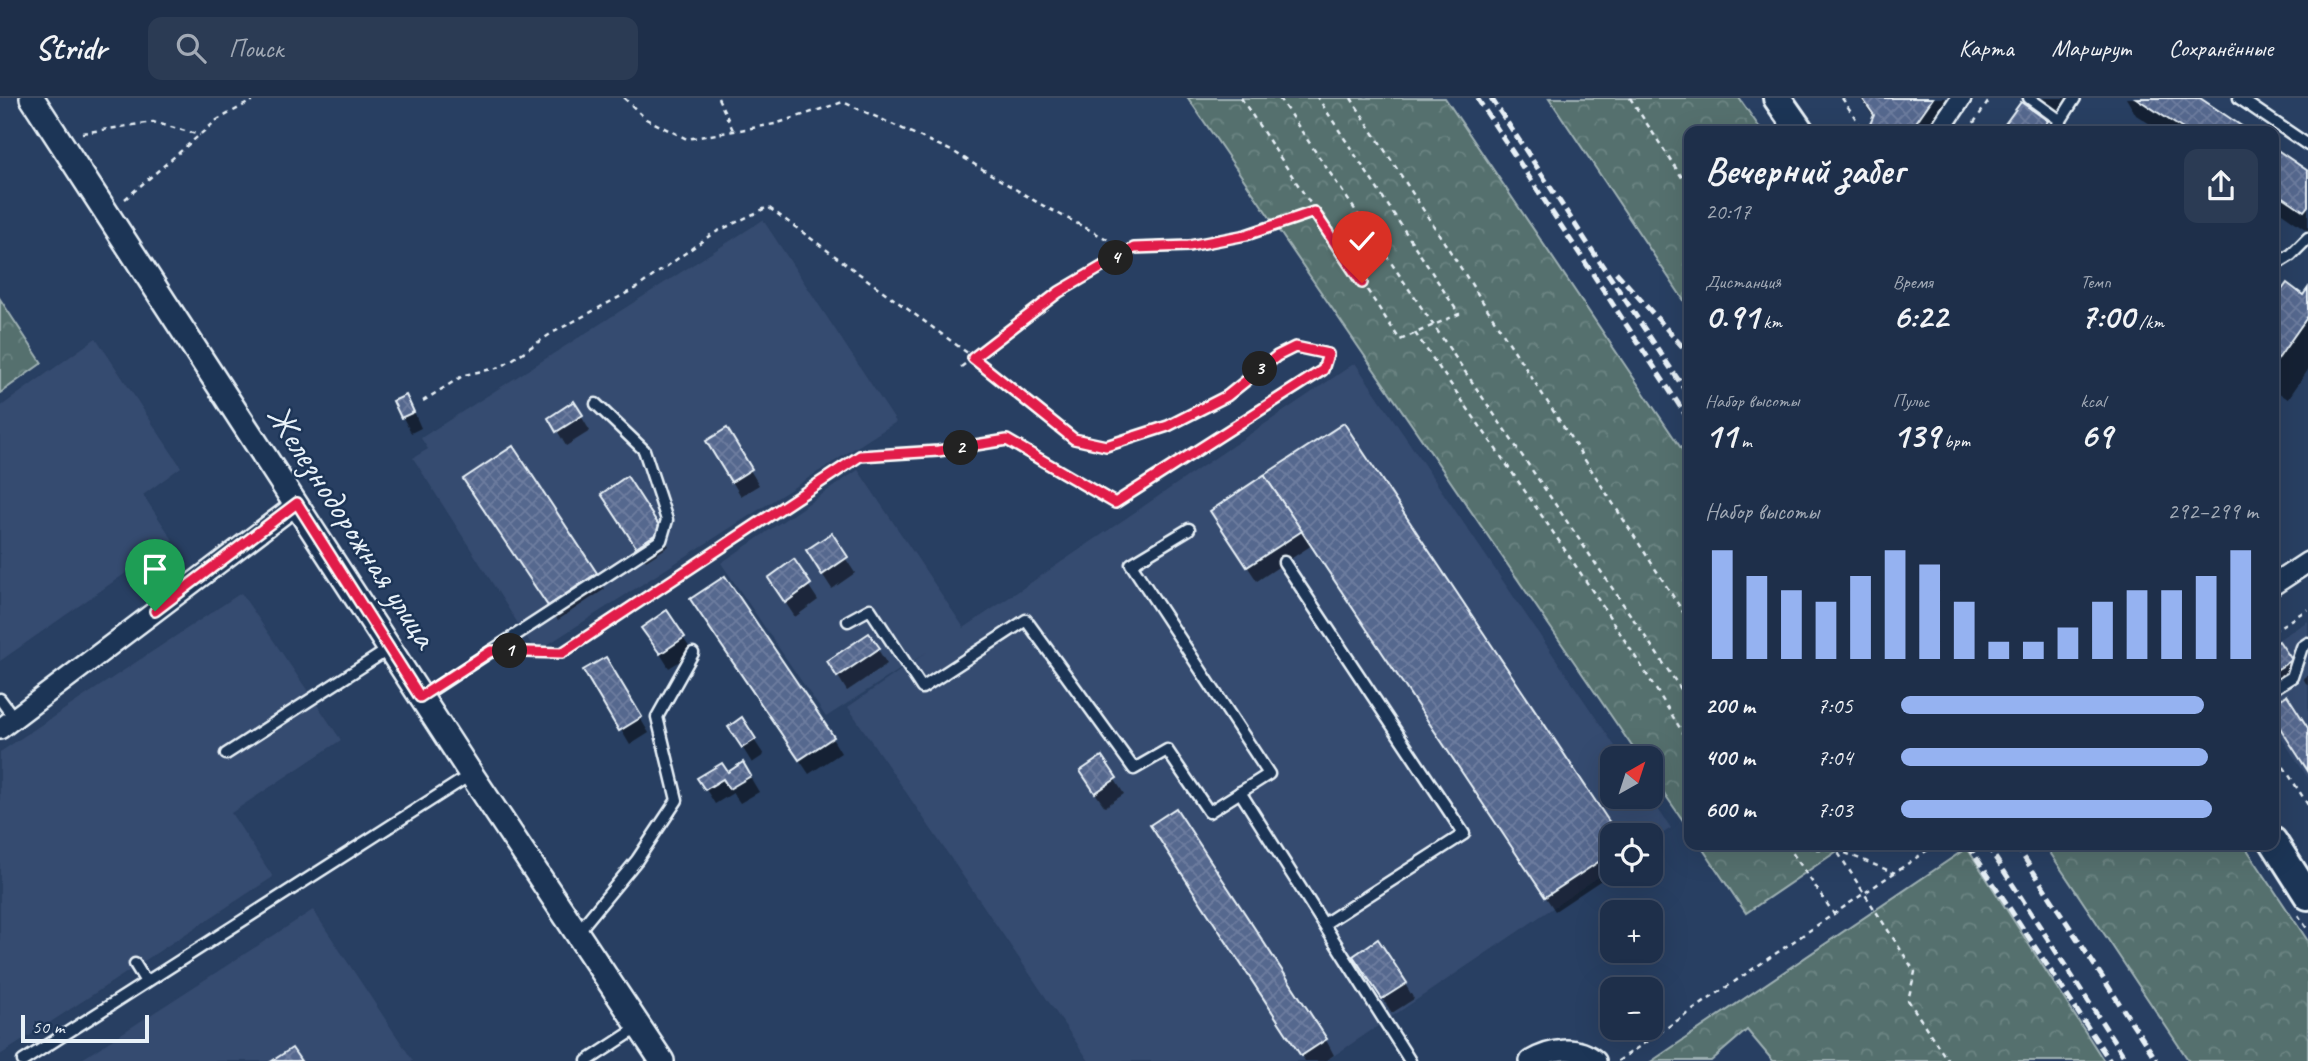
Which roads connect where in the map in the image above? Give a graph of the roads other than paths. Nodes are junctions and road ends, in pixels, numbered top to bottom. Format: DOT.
graph roads {
  1 [pos="32,98"];
  2 [pos="1777,98"];
  3 [pos="1961,98"];
  4 [pos="2029,98"];
  5 [pos="2076,98"];
  6 [pos="2239,98"];
  7 [pos="2061,121"];
  8 [pos="1797,126"];
  9 [pos="1942,126"];
  10 [pos="2058,126"];
  11 [pos="2308,145"];
  12 [pos="2308,238"];
  13 [pos="2279,262"];
  14 [pos="596,404"];
  15 [pos="297,503"];
  16 [pos="1189,529"];
  17 [pos="1284,562"];
  18 [pos="2308,562"];
  19 [pos="2279,581"];
  20 [pos="848,621"];
  21 [pos="2308,643"];
  22 [pos="389,649"];
  23 [pos="693,653"];
  24 [pos="2279,685"];
  25 [pos="420,697"];
  26 [pos="0,699"];
  27 [pos="7,723"];
  28 [pos="226,754"];
  29 [pos="471,775"];
  30 [pos="1240,792"];
  31 [pos="2279,850"];
  32 [pos="2307,894"];
  33 [pos="1324,924"];
  34 [pos="577,933"];
  35 [pos="135,964"];
  36 [pos="146,982"];
  37 [pos="639,1027"];
  38 [pos="23,1061"];
  39 [pos="587,1061"];
  40 [pos="662,1061"];
  41 [pos="1410,1061"];
  42 [pos="1530,1061"];
  43 [pos="1596,1061"];
  1 -- 15 [label="street, Железнодорожная улица"];
  2 -- 8 [label="main road"];
  3 -- 9 [label="street"];
  4 -- 7 [label="lane"];
  5 -- 7 [label="lane"];
  6 -- 11 [label="lane"];
  7 -- 10 [label="lane"];
  12 -- 13 [label="lane"];
  14 -- 25 [label="lane"];
  15 -- 22 [label="street, Железнодорожная улица"];
  15 -- 27 [label="street"];
  16 -- 30 [label="lane"];
  17 -- 33 [label="lane"];
  18 -- 19 [label="street"];
  20 -- 30 [label="lane"];
  21 -- 24 [label="lane"];
  22 -- 25 [label="street, Железнодорожная улица"];
  22 -- 28 [label="lane"];
  23 -- 34 [label="lane"];
  25 -- 29 [label="street, Железнодорожная улица"];
  26 -- 27 [label="lane"];
  29 -- 34 [label="street, Железнодорожная улица"];
  29 -- 36 [label="lane"];
  30 -- 33 [label="lane"];
  31 -- 32 [label="main road"];
  33 -- 41 [label="lane"];
  34 -- 37 [label="street, Железнодорожная улица"];
  35 -- 36 [label="lane"];
  36 -- 38 [label="lane"];
  37 -- 39 [label="lane"];
  37 -- 40 [label="street, Железнодорожная улица"];
  42 -- 43 [label="street"];
}
